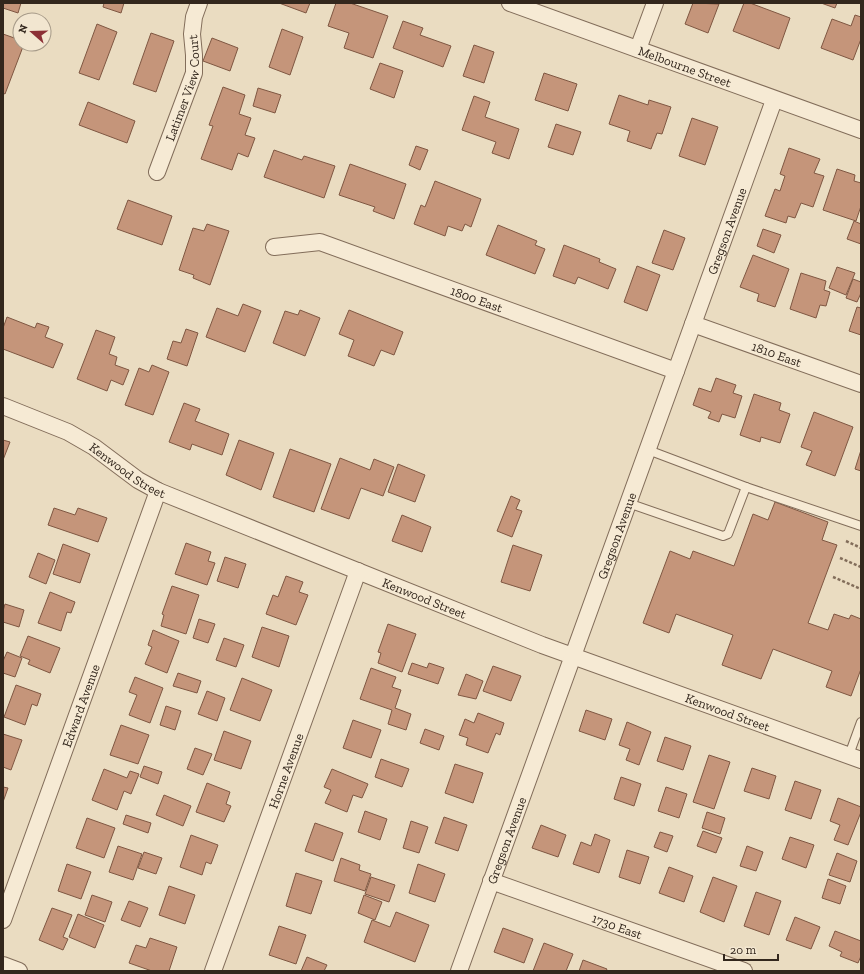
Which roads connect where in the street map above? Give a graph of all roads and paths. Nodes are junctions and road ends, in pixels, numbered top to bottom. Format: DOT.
graph roads {
  1 [pos="199,3"];
  2 [pos="510,3"];
  3 [pos="655,3"];
  4 [pos="638,49"];
  5 [pos="774,100"];
  6 [pos="861,130"];
  7 [pos="158,172"];
  8 [pos="274,247"];
  9 [pos="693,324"];
  10 [pos="676,371"];
  11 [pos="861,384"];
  12 [pos="3,406"];
  13 [pos="648,450"];
  14 [pos="746,487"];
  15 [pos="158,491"];
  16 [pos="628,503"];
  17 [pos="861,526"];
  18 [pos="846,541"];
  19 [pos="861,548"];
  20 [pos="840,558"];
  21 [pos="861,567"];
  22 [pos="358,571"];
  23 [pos="833,577"];
  24 [pos="861,589"];
  25 [pos="573,655"];
  26 [pos="861,722"];
  27 [pos="855,757"];
  28 [pos="491,881"];
  29 [pos="3,920"];
  30 [pos="3,966"];
  31 [pos="19,971"];
  32 [pos="213,971"];
  33 [pos="459,971"];
  34 [pos="744,971"];
  1 -- 7 [label="street, Latimer View Court"];
  2 -- 4 [label="street, Melbourne Street"];
  3 -- 4 [label="street"];
  4 -- 5 [label="street, Melbourne Street"];
  5 -- 6 [label="street, Melbourne Street"];
  5 -- 9 [label="street, Gregson Avenue"];
  8 -- 10 [label="street, 1800 East"];
  9 -- 10 [label="street, Gregson Avenue"];
  9 -- 11 [label="street, 1810 East"];
  10 -- 13 [label="street, Gregson Avenue"];
  12 -- 15 [label="street, Kenwood Street"];
  13 -- 14 [label="lane"];
  13 -- 16 [label="street, Gregson Avenue"];
  14 -- 16 [label="lane"];
  14 -- 17 [label="lane"];
  15 -- 22 [label="street, Kenwood Street"];
  15 -- 29 [label="street, Edward Avenue"];
  16 -- 25 [label="street, Gregson Avenue"];
  18 -- 19 [label="path"];
  20 -- 21 [label="path"];
  22 -- 25 [label="street, Kenwood Street"];
  22 -- 32 [label="street, Horne Avenue"];
  23 -- 24 [label="path"];
  25 -- 27 [label="street, Kenwood Street"];
  25 -- 28 [label="street, Gregson Avenue"];
  26 -- 27 [label="lane"];
  28 -- 33 [label="street, Gregson Avenue"];
  28 -- 34 [label="street, 1730 East"];
  30 -- 31 [label="street"];
}
